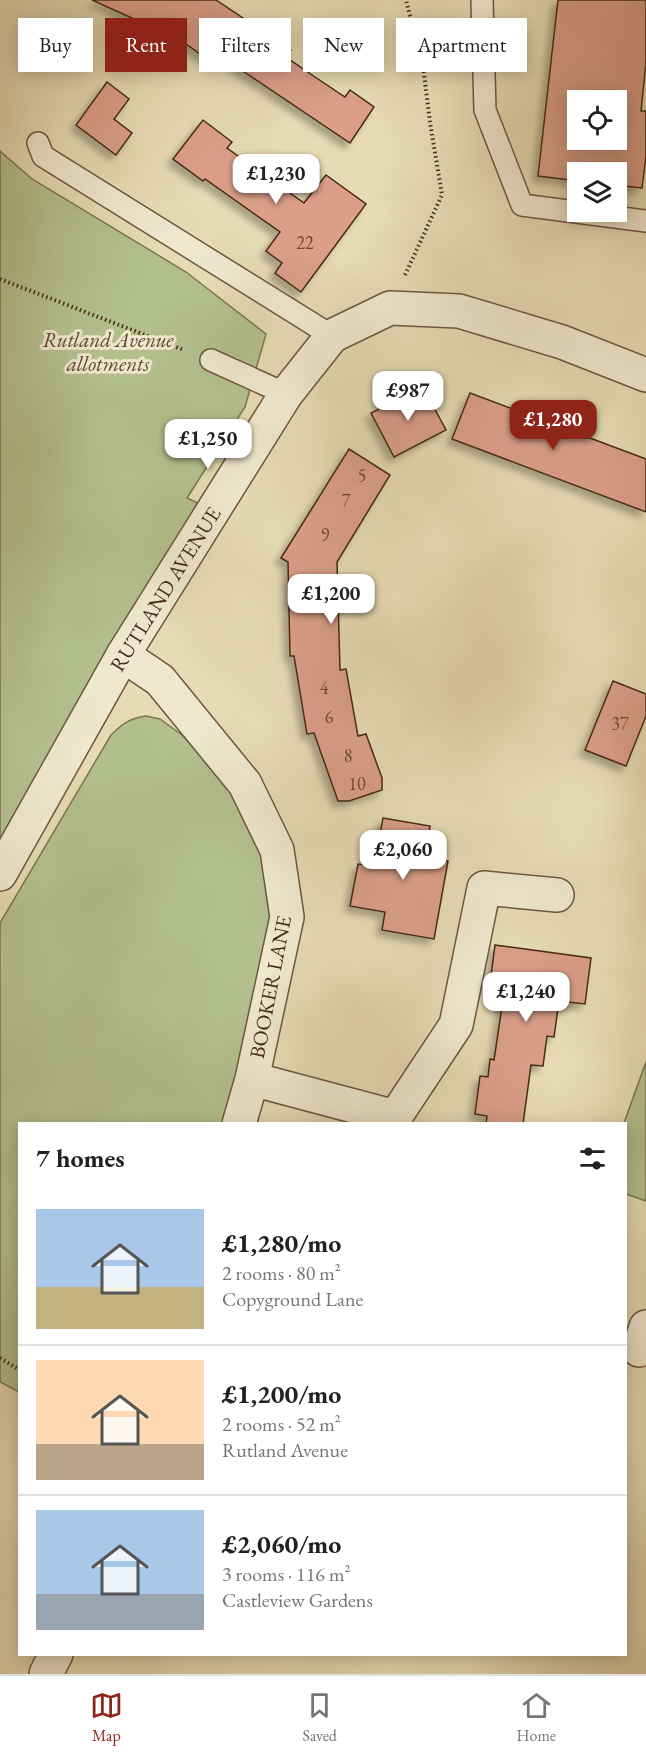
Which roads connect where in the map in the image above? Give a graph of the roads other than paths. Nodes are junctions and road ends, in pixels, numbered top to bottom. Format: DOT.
graph roads {
  1 [pos="482,0"];
  2 [pos="38,143"];
  3 [pos="646,221"];
  4 [pos="332,336"];
  5 [pos="210,360"];
  6 [pos="646,375"];
  7 [pos="286,394"];
  8 [pos="123,655"];
  9 [pos="0,874"];
  10 [pos="557,895"];
  11 [pos="252,1079"];
  12 [pos="395,1120"];
  13 [pos="239,1122"];
  14 [pos="55,1656"];
  15 [pos="46,1674"];
  1 -- 3 [label="lane"];
  2 -- 4 [label="lane"];
  4 -- 6 [label="street, RUTLAND AVENUE"];
  4 -- 7 [label="street, RUTLAND AVENUE"];
  5 -- 7 [label="lane"];
  7 -- 8 [label="street, RUTLAND AVENUE"];
  8 -- 9 [label="street, RUTLAND AVENUE"];
  8 -- 11 [label="street, BOOKER LANE"];
  10 -- 12 [label="street"];
  11 -- 12 [label="street"];
  11 -- 13 [label="street, BOOKER LANE"];
  14 -- 15 [label="street"];
}
